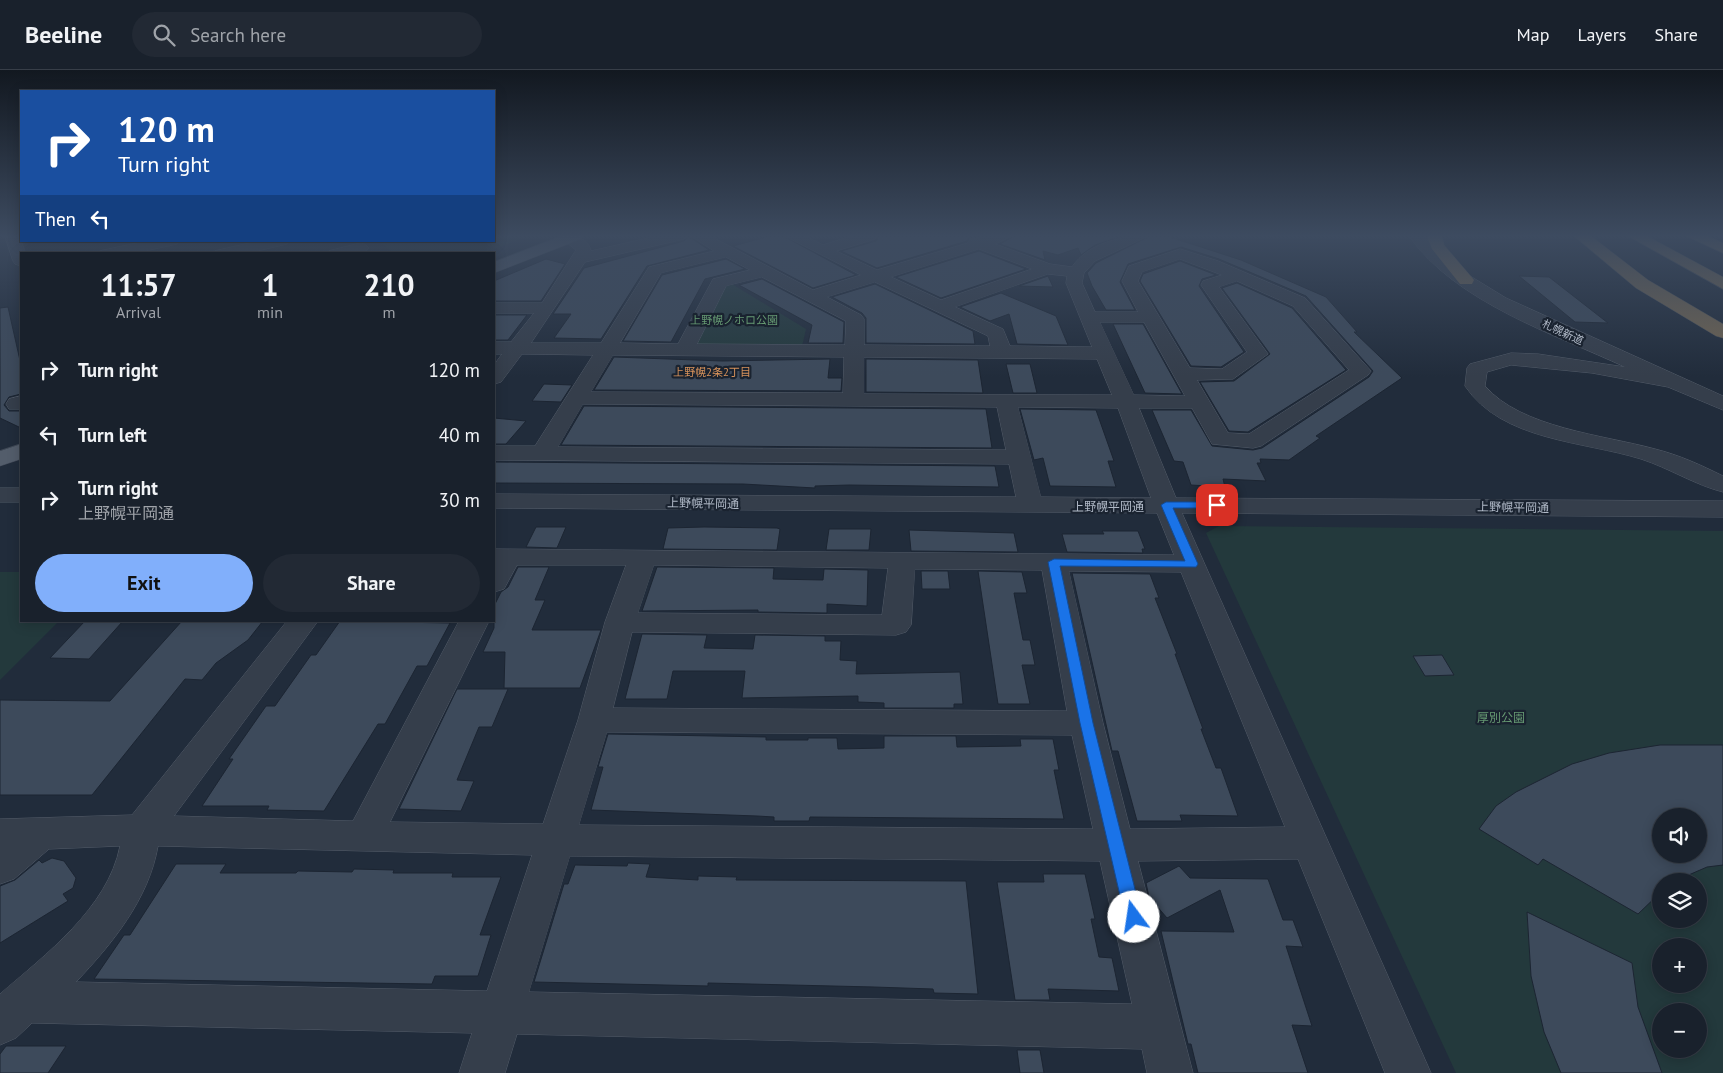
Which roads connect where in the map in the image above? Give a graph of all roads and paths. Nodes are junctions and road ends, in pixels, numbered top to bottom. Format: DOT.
graph roads {
  1 [pos="563,283"];
  2 [pos="647,283"];
  3 [pos="720,283"];
  4 [pos="787,283"];
  5 [pos="855,283"];
  6 [pos="891,283"];
  7 [pos="1007,283"];
  8 [pos="1074,283"];
  9 [pos="1131,283"];
  10 [pos="1217,283"];
  11 [pos="1255,283"];
  12 [pos="1471,283"];
  13 [pos="1640,283"];
  14 [pos="812,296"];
  15 [pos="940,306"];
  16 [pos="495,308"];
  17 [pos="547,308"];
  18 [pos="1089,317"];
  19 [pos="1150,317"];
  20 [pos="1723,332"];
  21 [pos="495,348"];
  22 [pos="516,348"];
  23 [pos="605,350"];
  24 [pos="684,350"];
  25 [pos="854,352"];
  26 [pos="1002,353"];
  27 [pos="1105,354"];
  28 [pos="1183,374"];
  29 [pos="495,377"];
  30 [pos="1675,382"];
  31 [pos="576,398"];
  32 [pos="853,400"];
  33 [pos="1006,401"];
  34 [pos="1126,402"];
  35 [pos="1199,402"];
  36 [pos="1723,404"];
  37 [pos="20,438"];
  38 [pos="0,446"];
  39 [pos="20,451"];
  40 [pos="495,453"];
  41 [pos="542,454"];
  42 [pos="1019,457"];
  43 [pos="0,459"];
  44 [pos="1723,486"];
  45 [pos="0,495"];
  46 [pos="20,495"];
  47 [pos="495,501"];
  48 [pos="1166,505"];
  49 [pos="1031,506"];
  50 [pos="1723,509"];
  51 [pos="500,557"];
  52 [pos="643,557"];
  53 [pos="902,560"];
  54 [pos="1054,562"];
  55 [pos="1192,564"];
  56 [pos="495,579"];
  57 [pos="302,622"];
  58 [pos="473,622"];
  59 [pos="620,622"];
  60 [pos="594,720"];
  61 [pos="1086,723"];
  62 [pos="142,830"];
  63 [pos="42,833"];
  64 [pos="0,835"];
  65 [pos="364,837"];
  66 [pos="556,840"];
  67 [pos="1310,843"];
  68 [pos="1116,845"];
  69 [pos="0,867"];
  70 [pos="501,1012"];
  71 [pos="12,1013"];
  72 [pos="1160,1027"];
  73 [pos="482,1073"];
  74 [pos="1170,1073"];
  75 [pos="1408,1073"];
  1 -- 17 [label="street"];
  2 -- 23 [label="street"];
  3 -- 24 [label="street"];
  4 -- 14 [label="street"];
  5 -- 14 [label="street"];
  6 -- 15 [label="street"];
  7 -- 15 [label="street"];
  8 -- 18 [label="street"];
  9 -- 19 [label="street"];
  10 -- 28 [label="street"];
  11 -- 35 [label="street"];
  12 -- 30 [label="street, 札幌新道"];
  13 -- 20 [label="highway"];
  14 -- 25 [label="street"];
  15 -- 26 [label="street"];
  16 -- 17 [label="street"];
  17 -- 22 [label="street"];
  18 -- 19 [label="street"];
  18 -- 27 [label="street"];
  19 -- 28 [label="street"];
  21 -- 22 [label="street"];
  22 -- 23 [label="street"];
  22 -- 29 [label="street"];
  23 -- 24 [label="street"];
  23 -- 31 [label="street"];
  24 -- 25 [label="street"];
  25 -- 26 [label="street"];
  25 -- 32 [label="street"];
  26 -- 27 [label="street"];
  27 -- 34 [label="street"];
  28 -- 35 [label="street"];
  30 -- 36 [label="street, 札幌新道"];
  30 -- 44 [label="street"];
  31 -- 32 [label="street"];
  31 -- 41 [label="street"];
  32 -- 33 [label="street"];
  33 -- 34 [label="street"];
  33 -- 42 [label="street"];
  34 -- 35 [label="street"];
  34 -- 48 [label="street"];
  37 -- 38 [label="main road"];
  39 -- 43 [label="main road"];
  40 -- 41 [label="street"];
  41 -- 42 [label="street"];
  42 -- 49 [label="street"];
  45 -- 46 [label="street"];
  47 -- 49 [label="street, 上野幌平岡通"];
  48 -- 49 [label="street, 上野幌平岡通"];
  48 -- 50 [label="street, 上野幌平岡通"];
  48 -- 55 [label="street"];
  51 -- 52 [label="street"];
  51 -- 56 [label="street"];
  52 -- 53 [label="street"];
  52 -- 59 [label="street"];
  53 -- 54 [label="street"];
  53 -- 59 [label="street"];
  54 -- 55 [label="street"];
  54 -- 61 [label="street"];
  55 -- 67 [label="street"];
  57 -- 62 [label="street"];
  58 -- 65 [label="street"];
  59 -- 60 [label="street"];
  60 -- 61 [label="street"];
  60 -- 66 [label="street"];
  61 -- 68 [label="street"];
  62 -- 63 [label="street"];
  62 -- 65 [label="street"];
  62 -- 71 [label="street"];
  63 -- 64 [label="street"];
  63 -- 69 [label="street"];
  65 -- 66 [label="street"];
  66 -- 68 [label="street"];
  66 -- 70 [label="street"];
  67 -- 68 [label="street"];
  67 -- 75 [label="street"];
  68 -- 72 [label="street"];
  70 -- 71 [label="street"];
  70 -- 72 [label="street"];
  70 -- 73 [label="street"];
  72 -- 74 [label="street"];
}
